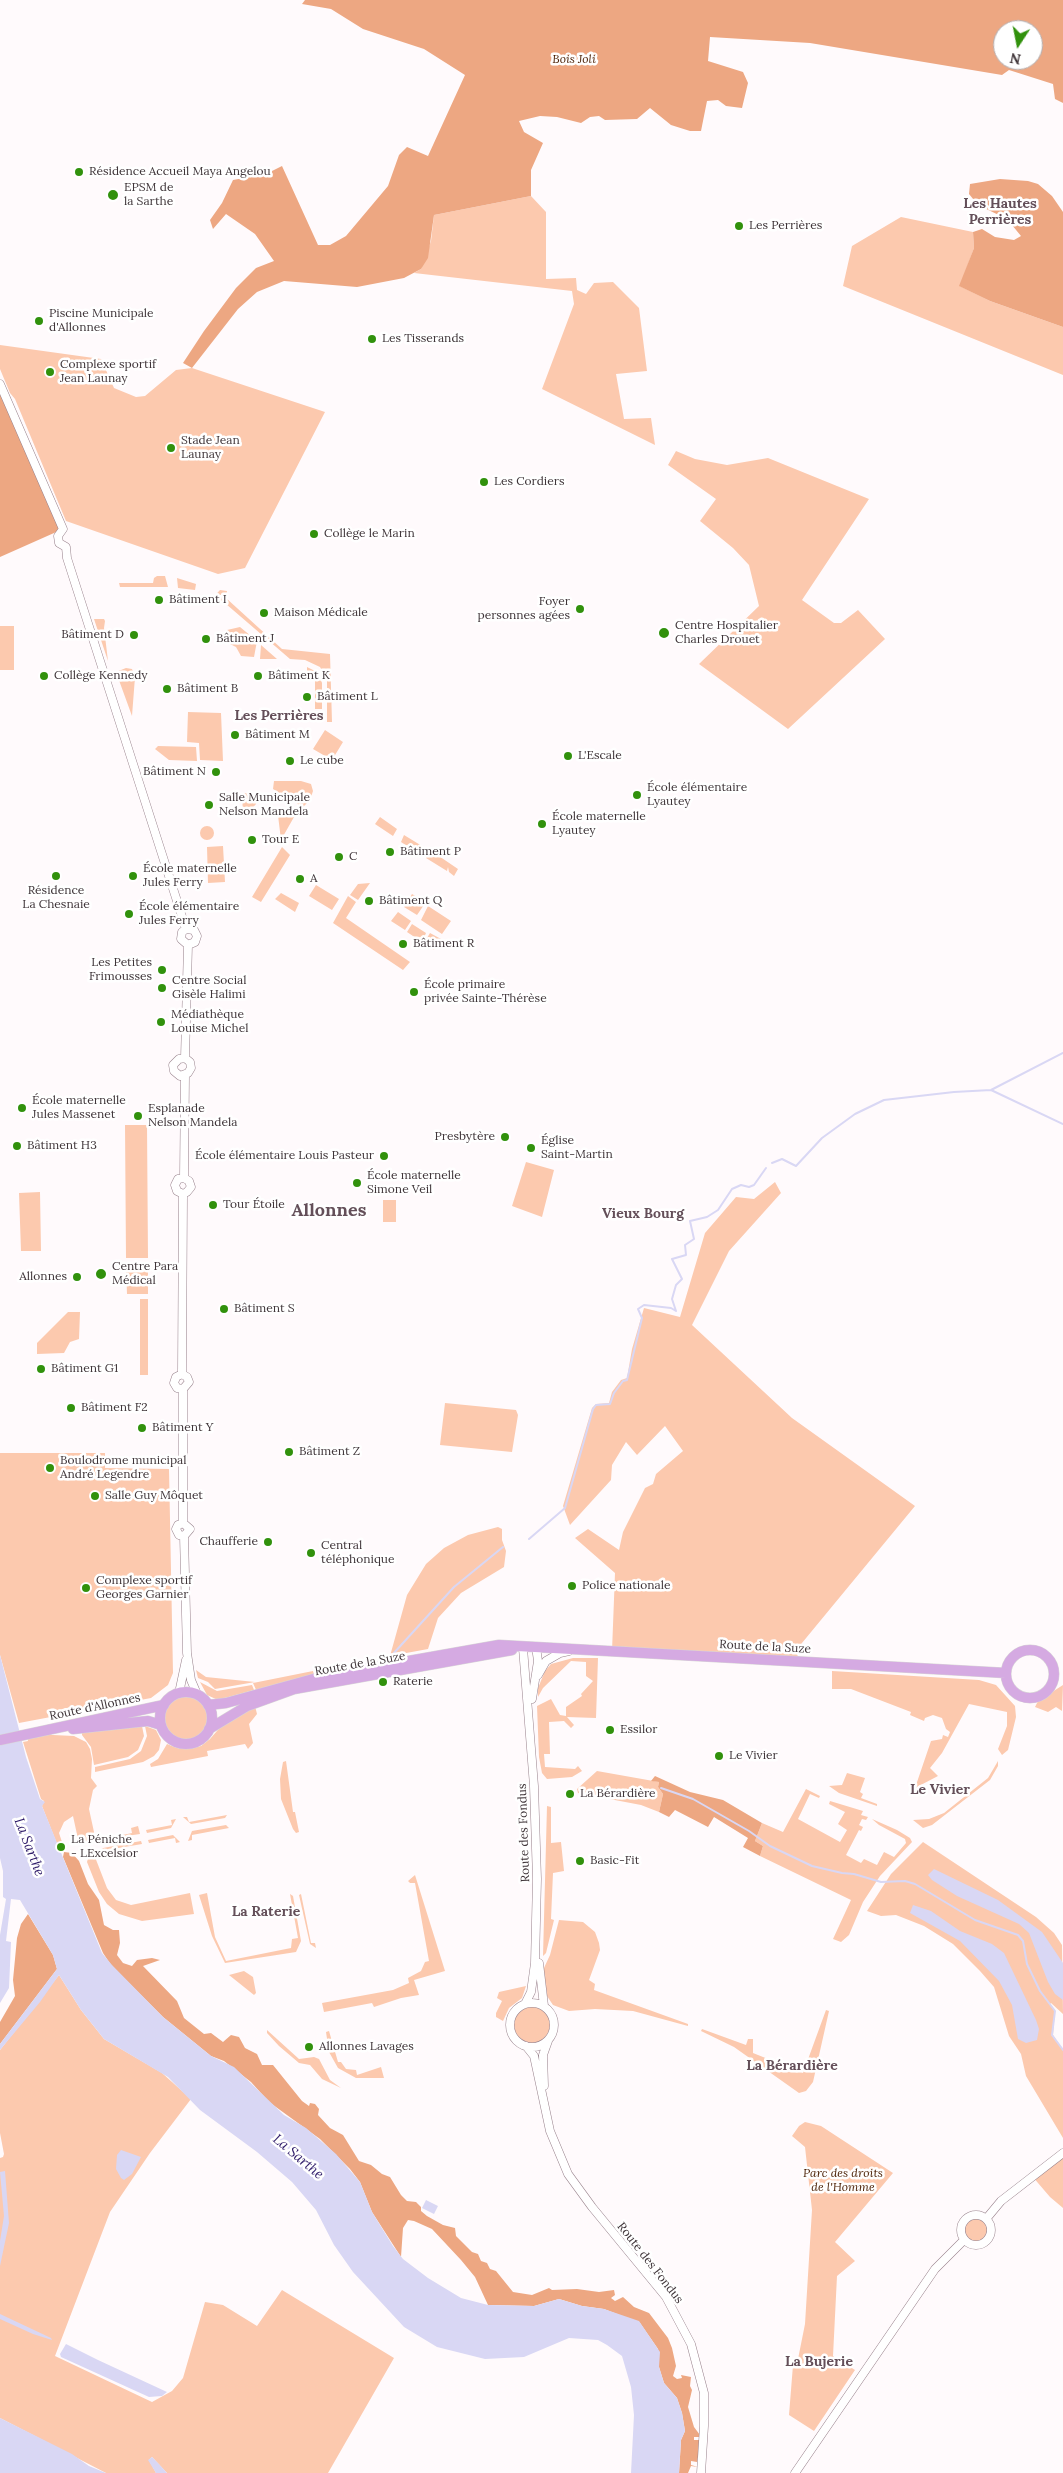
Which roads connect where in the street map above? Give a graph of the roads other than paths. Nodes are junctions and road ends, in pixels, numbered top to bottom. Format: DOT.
graph roads {
  1 [pos="0,384"];
  2 [pos="186,929"];
  3 [pos="188,945"];
  4 [pos="185,1058"];
  5 [pos="185,1076"];
  6 [pos="536,1647"];
  7 [pos="523,1648"];
  8 [pos="576,1649"];
  9 [pos="187,1653"];
  10 [pos="1006,1673"];
  11 [pos="1059,1674"];
  12 [pos="532,1688"];
  13 [pos="179,1693"];
  14 [pos="197,1694"];
  15 [pos="164,1705"];
  16 [pos="208,1705"];
  17 [pos="161,1724"];
  18 [pos="210,1729"];
  19 [pos="29,1734"];
  20 [pos="531,1736"];
  21 [pos="0,1740"];
  22 [pos="537,1929"];
  23 [pos="525,2004"];
  24 [pos="544,2006"];
  25 [pos="548,2041"];
  26 [pos="526,2046"];
  27 [pos="545,2108"];
  28 [pos="1063,2153"];
  29 [pos="986,2219"];
  30 [pos="964,2240"];
  31 [pos="701,2473"];
  32 [pos="795,2473"];
  1 -- 2 [label="street"];
  2 -- 3 [label="street"];
  2 -- 3 [label="street"];
  3 -- 4 [label="street"];
  4 -- 5 [label="street"];
  4 -- 5 [label="street"];
  5 -- 9 [label="street"];
  6 -- 7 [label="main road, Route de la Suze"];
  6 -- 8 [label="main road, Route de la Suze"];
  6 -- 12 [label="street, Route des Fondus"];
  7 -- 16 [label="main road, Route de la Suze"];
  7 -- 18 [label="main road, Route de la Suze"];
  7 -- 20 [label="street, Route des Fondus"];
  8 -- 10 [label="main road, Route de la Suze"];
  8 -- 12 [label="street, Route des Fondus"];
  9 -- 13 [label="street"];
  9 -- 14 [label="street"];
  10 -- 11 [label="main road"];
  10 -- 11 [label="main road"];
  12 -- 20 [label="street, Route des Fondus"];
  13 -- 14 [label="main road"];
  13 -- 15 [label="main road"];
  14 -- 16 [label="main road"];
  15 -- 17 [label="main road"];
  15 -- 19 [label="main road, Route d'Allonnes"];
  16 -- 18 [label="main road"];
  17 -- 18 [label="main road"];
  17 -- 19 [label="main road, Route d'Allonnes"];
  19 -- 21 [label="main road, Route d'Allonnes"];
  20 -- 22 [label="street, Route des Fondus"];
  22 -- 23 [label="street, Route des Fondus"];
  22 -- 24 [label="street, Route des Fondus"];
  23 -- 24 [label="street"];
  23 -- 26 [label="street"];
  24 -- 25 [label="street"];
  25 -- 26 [label="street"];
  25 -- 27 [label="street, Route des Fondus"];
  26 -- 27 [label="street, Route des Fondus"];
  27 -- 31 [label="street, Route des Fondus"];
  28 -- 29 [label="street"];
  29 -- 30 [label="street"];
  29 -- 30 [label="street"];
  30 -- 32 [label="street"];
}
